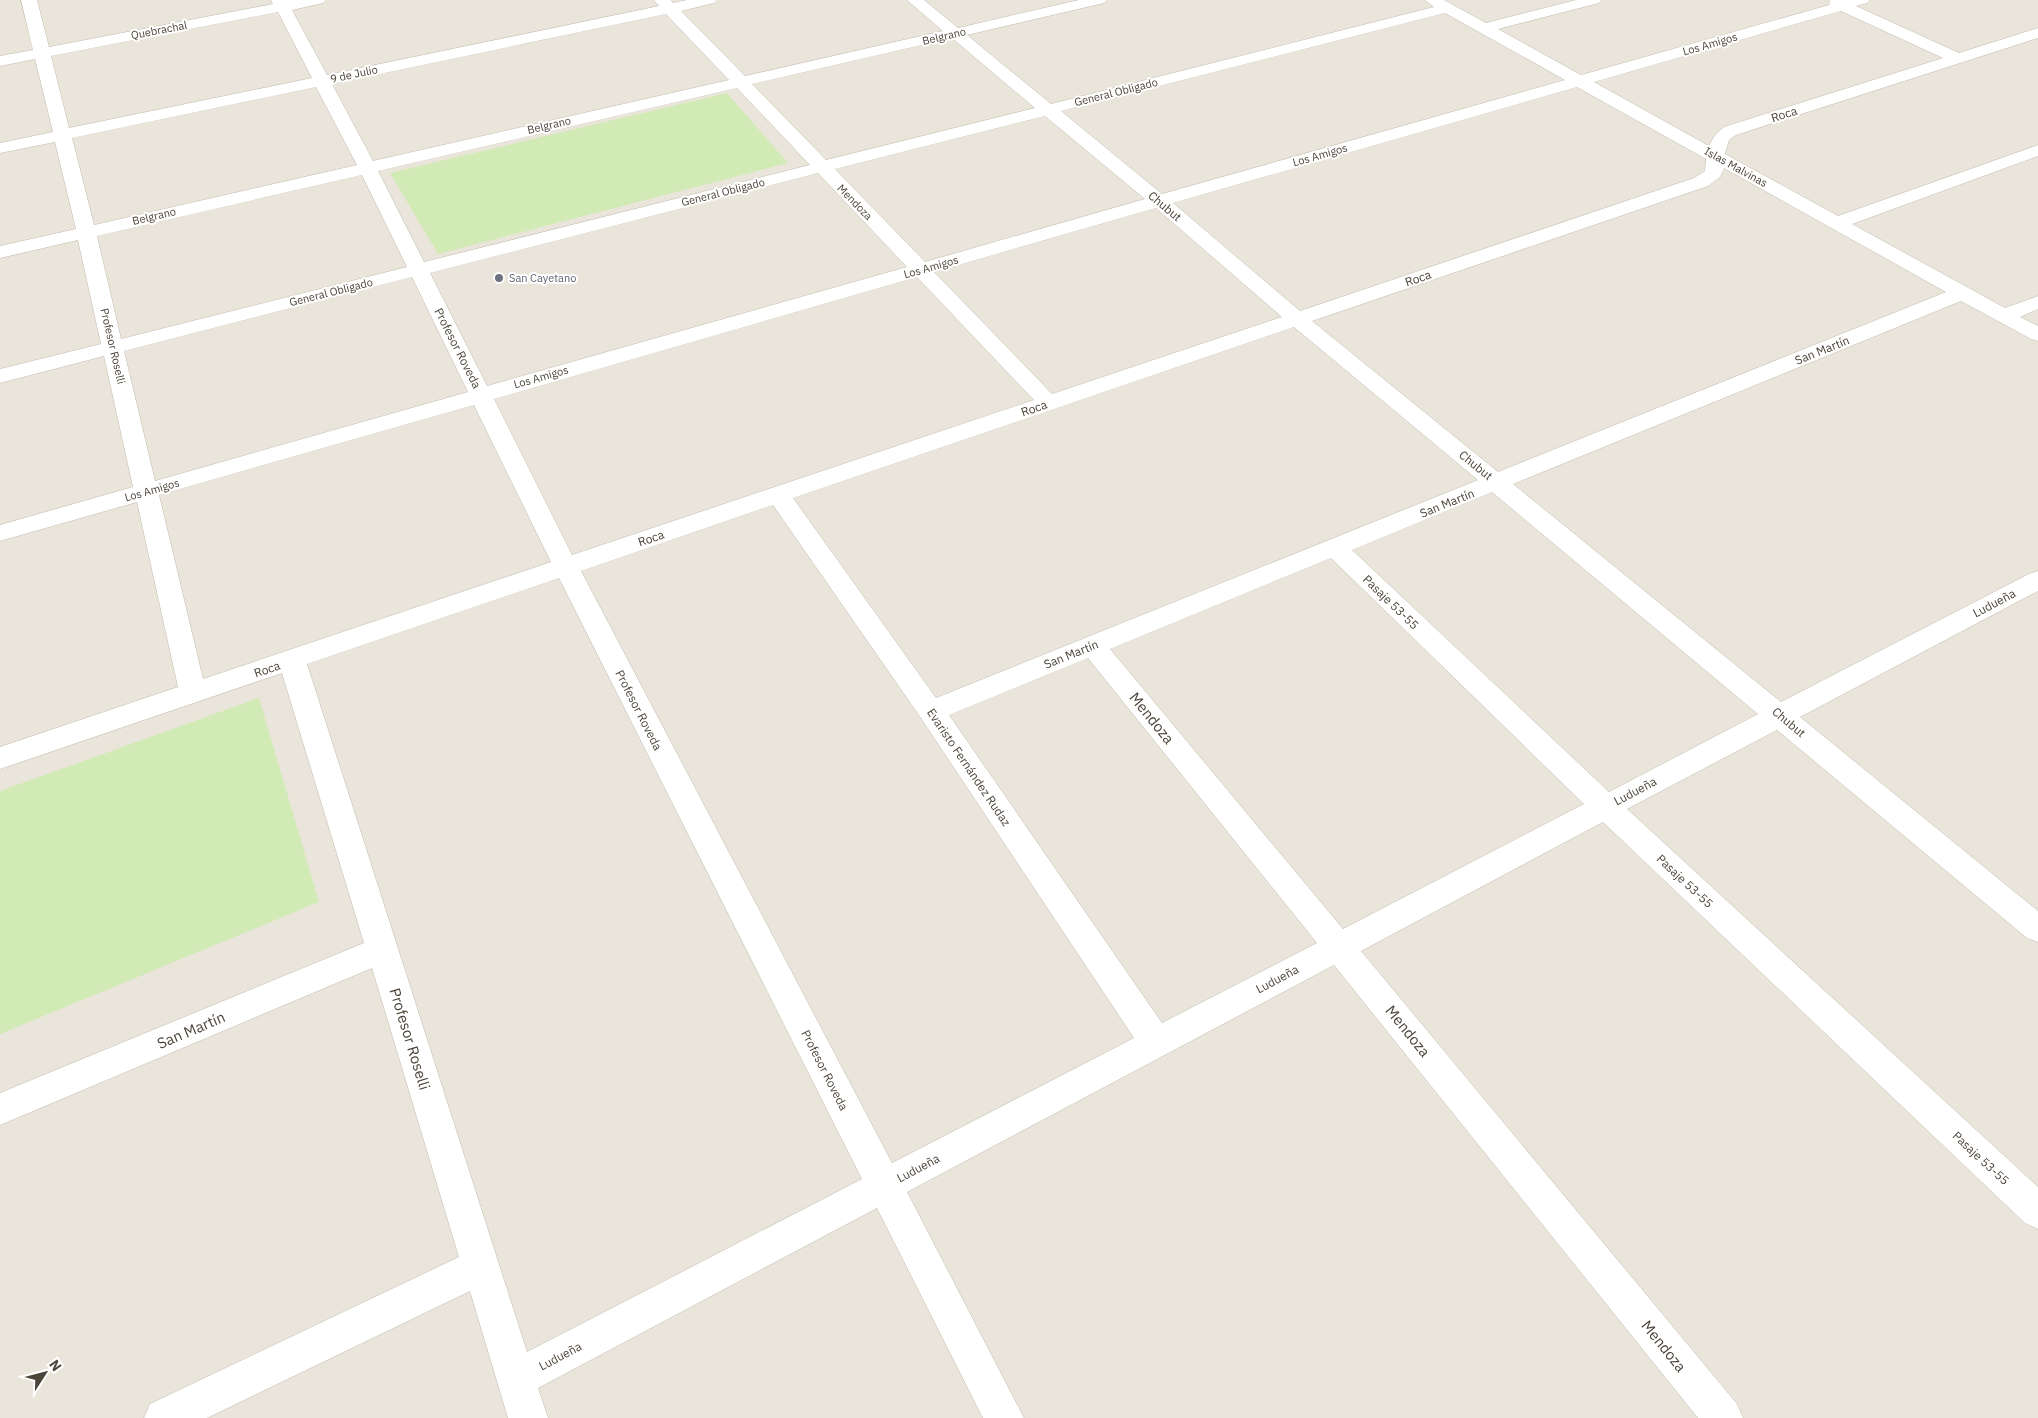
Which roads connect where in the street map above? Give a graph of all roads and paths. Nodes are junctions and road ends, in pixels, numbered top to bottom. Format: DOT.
graph roads {
  1 [pos="29,0"];
  2 [pos="318,0"];
  3 [pos="709,0"];
  4 [pos="915,0"];
  5 [pos="1099,0"];
  6 [pos="1594,0"];
  7 [pos="1862,0"];
  8 [pos="280,3"];
  9 [pos="1836,3"];
  10 [pos="666,4"];
  11 [pos="1440,4"];
  12 [pos="1485,28"];
  13 [pos="956,34"];
  14 [pos="2034,37"];
  15 [pos="41,53"];
  16 [pos="1957,58"];
  17 [pos="0,61"];
  18 [pos="321,80"];
  19 [pos="741,81"];
  20 [pos="1580,81"];
  21 [pos="1047,110"];
  22 [pos="62,135"];
  23 [pos="0,148"];
  24 [pos="2038,150"];
  25 [pos="1716,157"];
  26 [pos="822,167"];
  27 [pos="367,168"];
  28 [pos="1160,202"];
  29 [pos="1837,223"];
  30 [pos="86,232"];
  31 [pos="0,252"];
  32 [pos="418,270"];
  33 [pos="921,270"];
  34 [pos="1962,292"];
  35 [pos="2038,302"];
  36 [pos="2004,316"];
  37 [pos="1297,319"];
  38 [pos="2038,335"];
  39 [pos="113,347"];
  40 [pos="0,376"];
  41 [pos="482,394"];
  42 [pos="1048,403"];
  43 [pos="1498,483"];
  44 [pos="146,491"];
  45 [pos="778,495"];
  46 [pos="0,533"];
  47 [pos="1335,548"];
  48 [pos="566,567"];
  49 [pos="2038,580"];
  50 [pos="1093,646"];
  51 [pos="292,660"];
  52 [pos="193,694"];
  53 [pos="931,711"];
  54 [pos="1780,715"];
  55 [pos="0,758"];
  56 [pos="1606,807"];
  57 [pos="2038,929"];
  58 [pos="1339,946"];
  59 [pos="382,950"];
  60 [pos="1156,1043"];
  61 [pos="0,1109"];
  62 [pos="884,1186"];
  63 [pos="2038,1212"];
  64 [pos="480,1266"];
  65 [pos="516,1379"];
  66 [pos="164,1418"];
  67 [pos="528,1418"];
  68 [pos="1004,1418"];
  69 [pos="1723,1418"];
  1 -- 15 [label="street, Profesor Roselli"];
  2 -- 8 [label="street, Quebrachal"];
  3 -- 10 [label="street, 9 de Julio"];
  4 -- 13 [label="street, Chubut"];
  5 -- 13 [label="street, Belgrano"];
  6 -- 12 [label="street"];
  7 -- 9 [label="street, Los Amigos"];
  8 -- 15 [label="street, Quebrachal"];
  8 -- 18 [label="street, Profesor Roveda"];
  9 -- 16 [label="street"];
  9 -- 20 [label="street, Los Amigos"];
  10 -- 18 [label="street, 9 de Julio"];
  10 -- 19 [label="street, Mendoza"];
  11 -- 12 [label="street, Islas Malvinas"];
  11 -- 21 [label="street, General Obligado"];
  12 -- 20 [label="street, Islas Malvinas"];
  13 -- 19 [label="street, Belgrano"];
  13 -- 21 [label="street, Chubut"];
  14 -- 16 [label="street, Roca"];
  15 -- 17 [label="street, Quebrachal"];
  15 -- 22 [label="street, Profesor Roselli"];
  16 -- 25 [label="street, Roca"];
  18 -- 22 [label="street, 9 de Julio"];
  18 -- 27 [label="street, Profesor Roveda"];
  19 -- 26 [label="street, Mendoza"];
  19 -- 27 [label="street, Belgrano"];
  20 -- 25 [label="street, Islas Malvinas"];
  20 -- 28 [label="street, Los Amigos"];
  21 -- 26 [label="street, General Obligado"];
  21 -- 28 [label="street, Chubut"];
  22 -- 23 [label="street, 9 de Julio"];
  22 -- 30 [label="street, Profesor Roselli"];
  24 -- 29 [label="street"];
  25 -- 29 [label="street, Islas Malvinas"];
  25 -- 37 [label="street, Roca"];
  26 -- 32 [label="street, General Obligado"];
  26 -- 33 [label="street, Mendoza"];
  27 -- 30 [label="street, Belgrano"];
  27 -- 32 [label="street, Profesor Roveda"];
  28 -- 33 [label="street, Los Amigos"];
  28 -- 37 [label="street, Chubut"];
  29 -- 34 [label="street, Islas Malvinas"];
  30 -- 31 [label="street, Belgrano"];
  30 -- 39 [label="street, Profesor Roselli"];
  32 -- 39 [label="street, General Obligado"];
  32 -- 41 [label="street, Profesor Roveda"];
  33 -- 41 [label="street, Los Amigos"];
  33 -- 42 [label="street, Mendoza"];
  34 -- 36 [label="street, Islas Malvinas"];
  34 -- 43 [label="street, San Martín"];
  35 -- 36 [label="street"];
  36 -- 38 [label="street, Islas Malvinas"];
  37 -- 42 [label="street, Roca"];
  37 -- 43 [label="street, Chubut"];
  39 -- 40 [label="street, General Obligado"];
  39 -- 44 [label="street, Profesor Roselli"];
  41 -- 44 [label="street, Los Amigos"];
  41 -- 48 [label="street, Profesor Roveda"];
  42 -- 45 [label="street, Roca"];
  43 -- 47 [label="street, San Martín"];
  43 -- 54 [label="street, Chubut"];
  44 -- 46 [label="street, Los Amigos"];
  44 -- 52 [label="street, Profesor Roselli"];
  45 -- 48 [label="street, Roca"];
  45 -- 53 [label="street, Evaristo Fernández Rudaz"];
  47 -- 50 [label="street, San Martín"];
  47 -- 56 [label="street, Pasaje 53-55"];
  48 -- 51 [label="street, Roca"];
  48 -- 62 [label="street, Profesor Roveda"];
  49 -- 54 [label="street, Ludueña"];
  50 -- 53 [label="street, San Martín"];
  50 -- 58 [label="street, Mendoza"];
  51 -- 52 [label="street, Roca"];
  51 -- 59 [label="street, Profesor Roselli"];
  52 -- 55 [label="street, Roca"];
  53 -- 60 [label="street, Evaristo Fernández Rudaz"];
  54 -- 56 [label="street, Ludueña"];
  54 -- 57 [label="street, Chubut"];
  56 -- 58 [label="street, Ludueña"];
  56 -- 63 [label="street, Pasaje 53-55"];
  58 -- 60 [label="street, Ludueña"];
  58 -- 69 [label="street, Mendoza"];
  59 -- 61 [label="street, San Martín"];
  59 -- 64 [label="street, Profesor Roselli"];
  60 -- 62 [label="street, Ludueña"];
  62 -- 65 [label="street, Ludueña"];
  62 -- 68 [label="street, Profesor Roveda"];
  64 -- 65 [label="street, Profesor Roselli"];
  64 -- 66 [label="street"];
  65 -- 67 [label="street, Profesor Roselli"];
}
